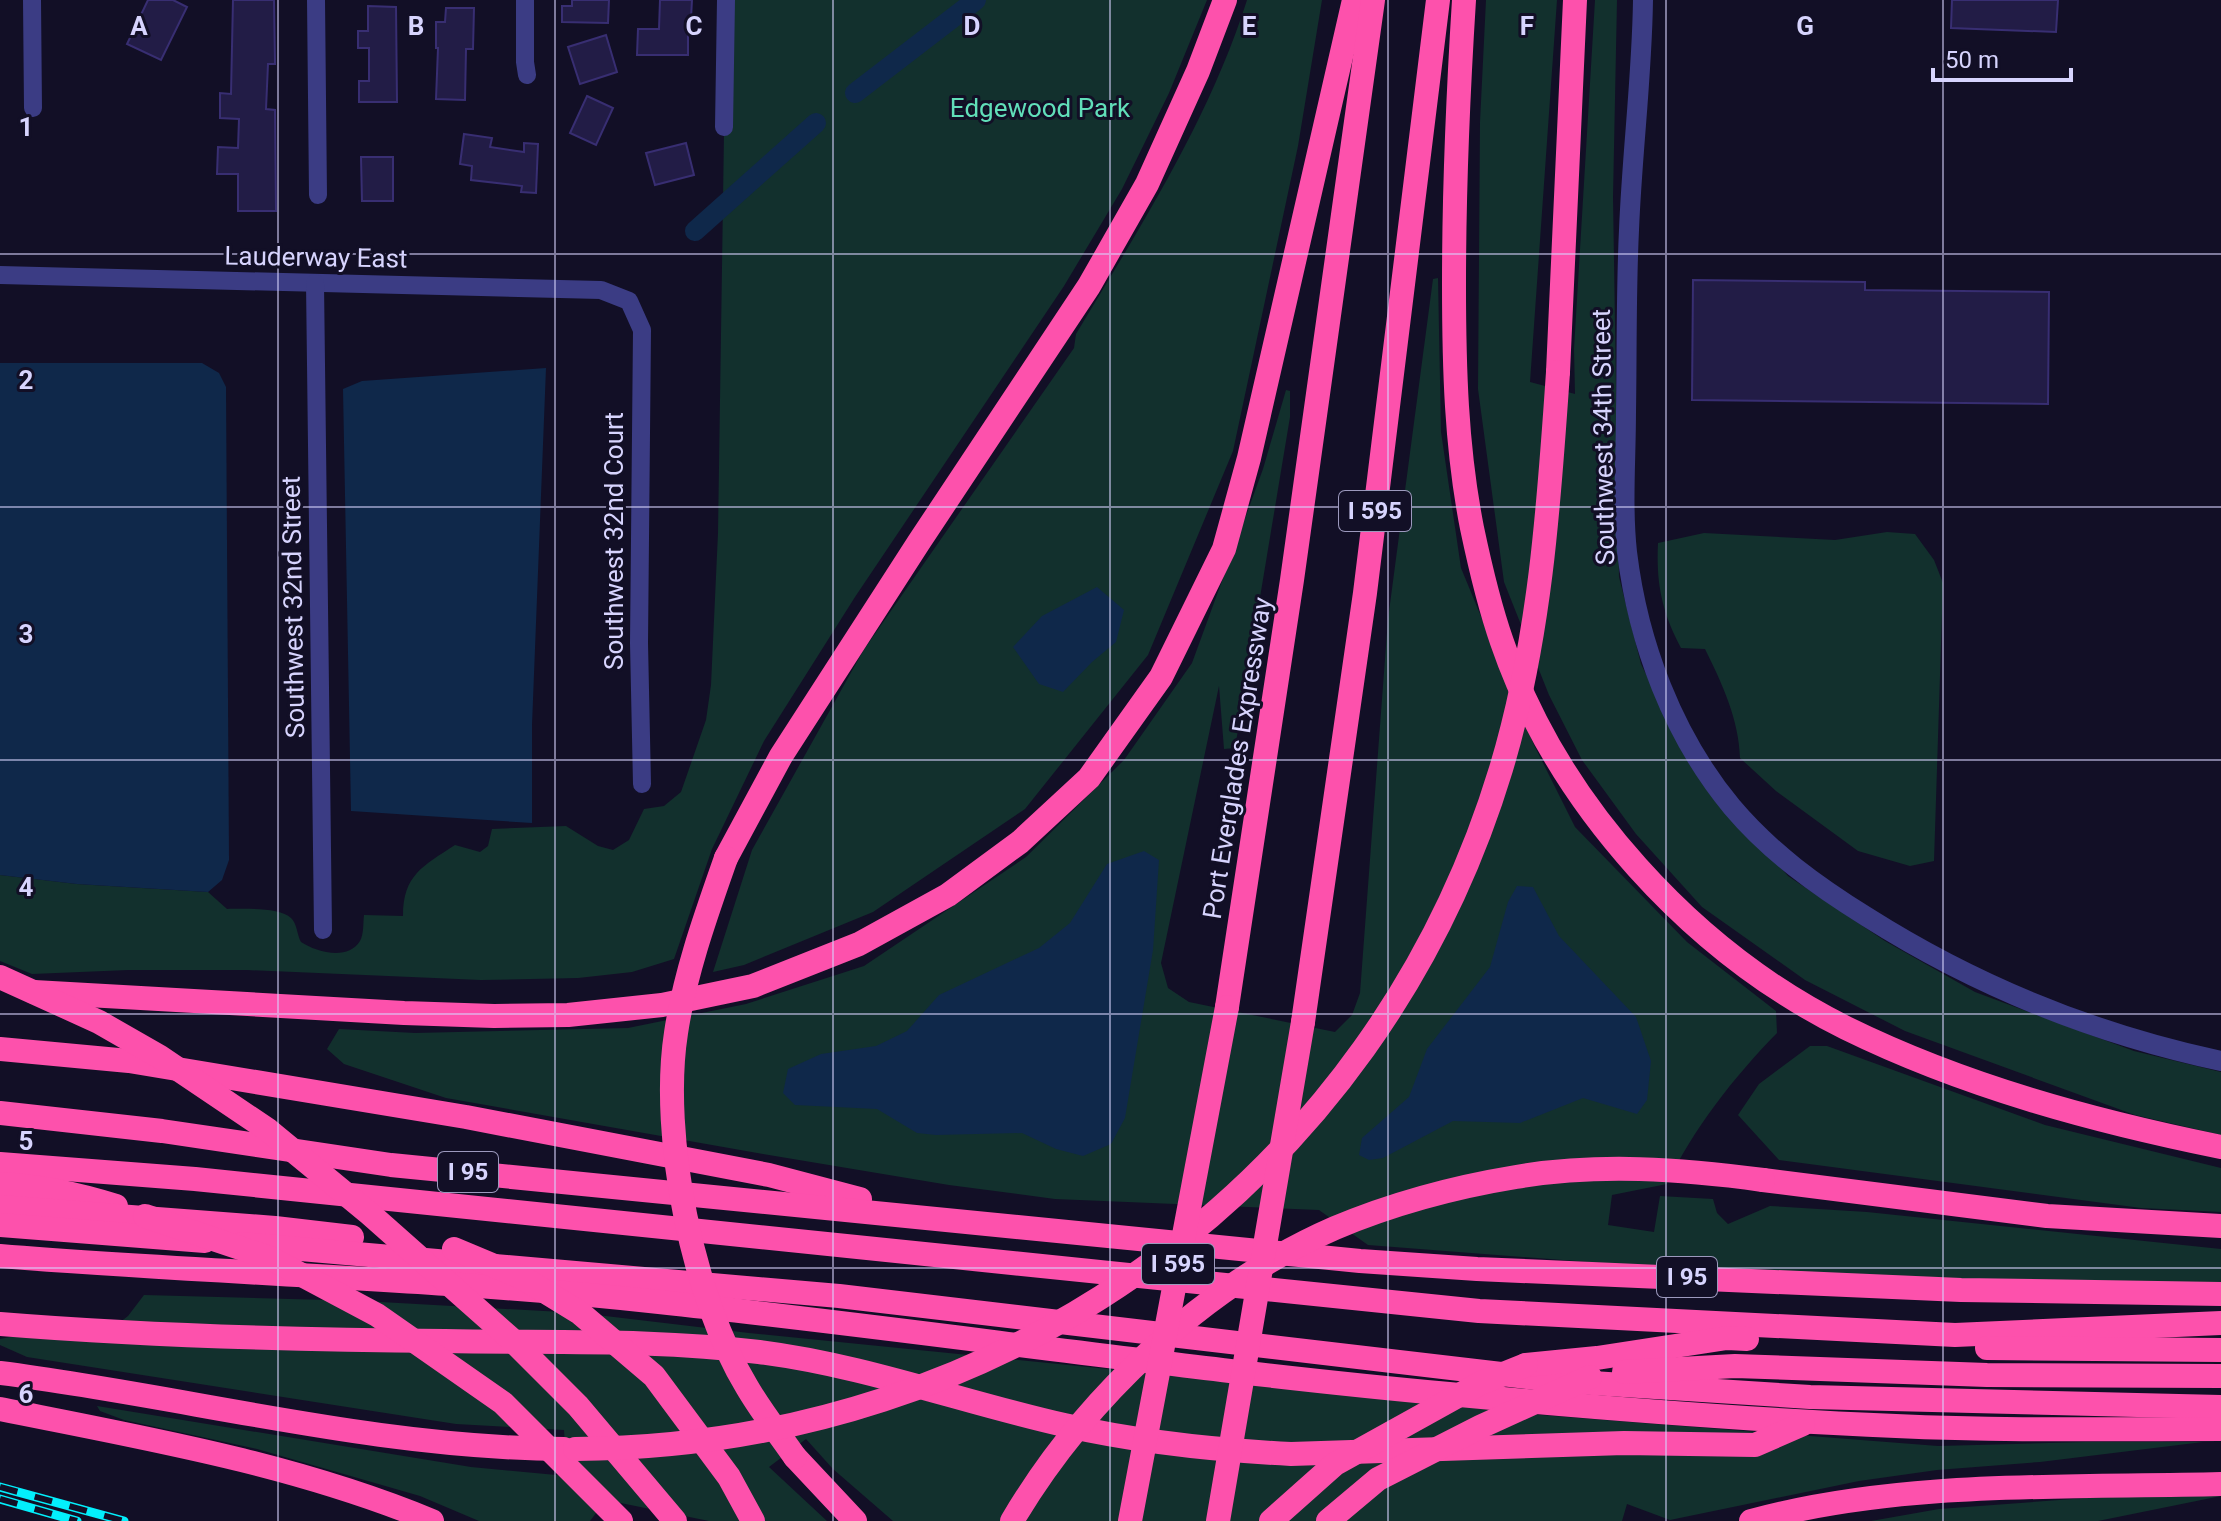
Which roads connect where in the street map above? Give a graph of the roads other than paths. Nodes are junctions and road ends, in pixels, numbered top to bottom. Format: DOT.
graph roads {
  1 [pos="32,0"];
  2 [pos="316,0"];
  3 [pos="525,0"];
  4 [pos="726,0"];
  5 [pos="1225,0"];
  6 [pos="1354,0"];
  7 [pos="1373,0"];
  8 [pos="1438,0"];
  9 [pos="1464,0"];
  10 [pos="1575,0"];
  11 [pos="1643,0"];
  12 [pos="527,75"];
  13 [pos="33,108"];
  14 [pos="724,127"];
  15 [pos="318,195"];
  16 [pos="0,275"];
  17 [pos="315,283"];
  18 [pos="629,301"];
  19 [pos="642,784"];
  20 [pos="323,930"];
  21 [pos="0,977"];
  22 [pos="0,990"];
  23 [pos="0,1049"];
  24 [pos="2221,1061"];
  25 [pos="0,1113"];
  26 [pos="2221,1147"];
  27 [pos="0,1164"];
  28 [pos="0,1184"];
  29 [pos="0,1207"];
  30 [pos="938,1219"];
  31 [pos="0,1225"];
  32 [pos="2221,1226"];
  33 [pos="0,1256"];
  34 [pos="2221,1294"];
  35 [pos="2221,1323"];
  36 [pos="0,1324"];
  37 [pos="2221,1350"];
  38 [pos="0,1373"];
  39 [pos="2221,1376"];
  40 [pos="2221,1407"];
  41 [pos="0,1409"];
  42 [pos="1809,1421"];
  43 [pos="2221,1429"];
  44 [pos="2221,1484"];
  45 [pos="432,1521"];
  46 [pos="621,1521"];
  47 [pos="675,1521"];
  48 [pos="753,1521"];
  49 [pos="855,1521"];
  50 [pos="1012,1521"];
  51 [pos="1130,1521"];
  52 [pos="1218,1521"];
  53 [pos="1271,1521"];
  54 [pos="1328,1521"];
  55 [pos="1751,1521"];
  1 -- 13 [label="street"];
  2 -- 15 [label="street"];
  3 -- 12 [label="street"];
  4 -- 14 [label="street"];
  5 -- 49 [label="highway, bridge"];
  6 -- 22 [label="highway"];
  7 -- 51 [label="highway, Port Everglades Expressway / I 595, bridge"];
  8 -- 52 [label="highway, I 595, bridge"];
  9 -- 26 [label="highway"];
  10 -- 38 [label="highway, bridge"];
  11 -- 24 [label="street, Southwest 34th Street"];
  16 -- 17 [label="street, Lauderway East"];
  17 -- 18 [label="street, Lauderway East"];
  17 -- 20 [label="street, Southwest 32nd Street"];
  18 -- 19 [label="street, Southwest 32nd Court"];
  21 -- 47 [label="highway, bridge"];
  23 -- 30 [label="highway"];
  25 -- 30 [label="highway, I 95"];
  27 -- 35 [label="highway"];
  28 -- 46 [label="highway, bridge"];
  29 -- 48 [label="highway, bridge"];
  30 -- 34 [label="highway, I 95"];
  31 -- 40 [label="highway"];
  32 -- 50 [label="highway, bridge"];
  33 -- 42 [label="highway"];
  36 -- 42 [label="highway"];
  37 -- 53 [label="highway, bridge"];
  39 -- 54 [label="highway, bridge"];
  41 -- 45 [label="highway"];
  42 -- 43 [label="highway"];
  44 -- 55 [label="highway"];
}
